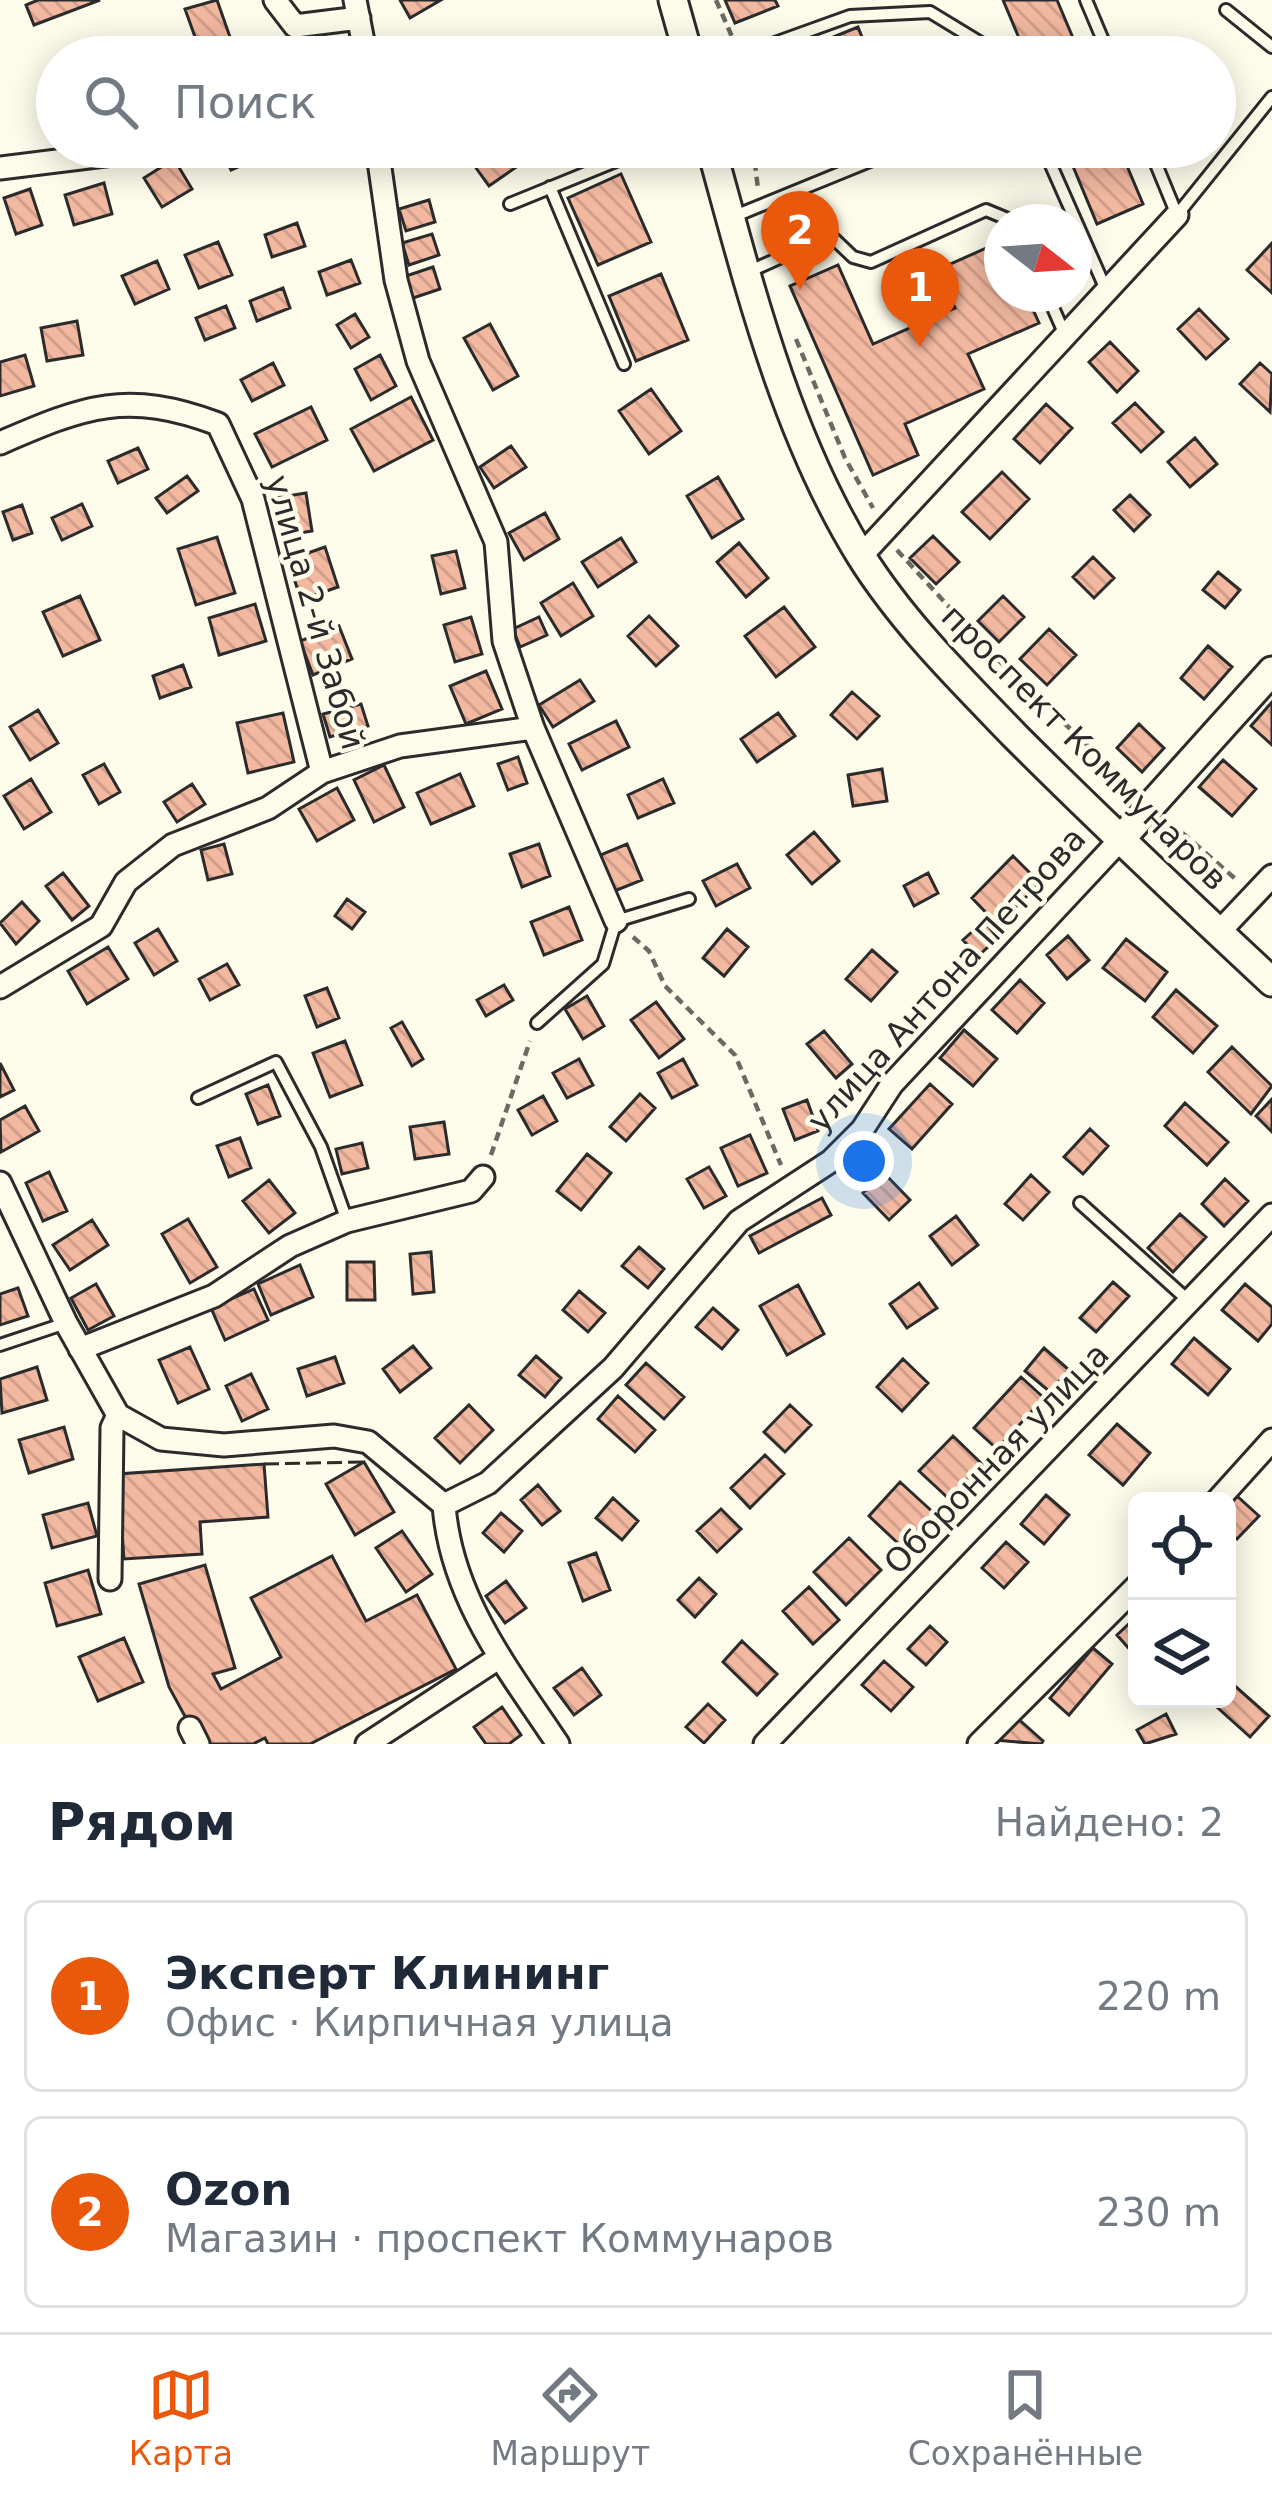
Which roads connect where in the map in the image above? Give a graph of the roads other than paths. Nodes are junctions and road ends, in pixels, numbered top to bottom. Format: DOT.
graph roads {
  1 [pos="275,0"];
  2 [pos="673,0"];
  3 [pos="1086,0"];
  4 [pos="357,9"];
  5 [pos="1226,10"];
  6 [pos="683,36"];
  7 [pos="794,36"];
  8 [pos="969,36"];
  9 [pos="1101,36"];
  10 [pos="1272,47"];
  11 [pos="1272,98"];
  12 [pos="1236,142"];
  13 [pos="36,164"];
  14 [pos="0,168"];
  15 [pos="380,168"];
  16 [pos="598,168"];
  17 [pos="717,168"];
  18 [pos="853,168"];
  19 [pos="1052,168"];
  20 [pos="1158,168"];
  21 [pos="1215,168"];
  22 [pos="550,187"];
  23 [pos="510,204"];
  24 [pos="984,211"];
  25 [pos="1178,214"];
  26 [pos="730,218"];
  27 [pos="746,273"];
  28 [pos="1107,292"];
  29 [pos="1055,312"];
  30 [pos="1067,338"];
  31 [pos="624,364"];
  32 [pos="0,442"];
  33 [pos="861,556"];
  34 [pos="1272,671"];
  35 [pos="532,728"];
  36 [pos="322,772"];
  37 [pos="1119,841"];
  38 [pos="1272,875"];
  39 [pos="689,899"];
  40 [pos="616,921"];
  41 [pos="1220,932"];
  42 [pos="1272,982"];
  43 [pos="0,987"];
  44 [pos="537,1023"];
  45 [pos="198,1098"];
  46 [pos="483,1177"];
  47 [pos="0,1183"];
  48 [pos="1080,1203"];
  49 [pos="1272,1215"];
  50 [pos="347,1221"];
  51 [pos="1190,1302"];
  52 [pos="66,1324"];
  53 [pos="0,1345"];
  54 [pos="80,1349"];
  55 [pos="118,1415"];
  56 [pos="1272,1440"];
  57 [pos="1225,1492"];
  58 [pos="444,1505"];
  59 [pos="110,1579"];
  60 [pos="1128,1595"];
  61 [pos="500,1657"];
  62 [pos="367,1744"];
  63 [pos="558,1744"];
  64 [pos="765,1744"];
  65 [pos="979,1744"];
  1 -- 4 [label="street"];
  2 -- 6 [label="street"];
  3 -- 9 [label="lane"];
  5 -- 10 [label="lane"];
  7 -- 8 [label="lane"];
  11 -- 12 [label="lane"];
  13 -- 14 [label="street"];
  15 -- 35 [label="street"];
  16 -- 22 [label="lane"];
  17 -- 26 [label="street, проспект Коммунаров"];
  18 -- 26 [label="lane"];
  19 -- 28 [label="lane"];
  20 -- 25 [label="lane"];
  21 -- 25 [label="lane"];
  22 -- 23 [label="lane"];
  22 -- 31 [label="lane"];
  24 -- 27 [label="lane"];
  25 -- 28 [label="street"];
  26 -- 27 [label="street, проспект Коммунаров"];
  27 -- 33 [label="street, проспект Коммунаров"];
  28 -- 30 [label="street"];
  29 -- 30 [label="lane"];
  30 -- 33 [label="street"];
  32 -- 36 [label="street, улица 2-й Забой"];
  33 -- 37 [label="street, проспект Коммунаров"];
  34 -- 37 [label="street, улица Антона Петрова"];
  35 -- 36 [label="street, улица 2-й Забой"];
  35 -- 40 [label="street"];
  36 -- 43 [label="street"];
  37 -- 41 [label="street, проспект Коммунаров"];
  37 -- 58 [label="street, улица Антона Петрова"];
  38 -- 41 [label="street"];
  39 -- 40 [label="lane"];
  40 -- 44 [label="lane"];
  41 -- 42 [label="street, проспект Коммунаров"];
  45 -- 50 [label="lane"];
  46 -- 50 [label="street"];
  47 -- 52 [label="street"];
  48 -- 51 [label="lane"];
  49 -- 51 [label="street, Оборонная улица"];
  50 -- 54 [label="street"];
  51 -- 64 [label="street, Оборонная улица"];
  52 -- 53 [label="lane"];
  52 -- 54 [label="street"];
  54 -- 55 [label="street"];
  55 -- 58 [label="street"];
  55 -- 59 [label="street"];
  56 -- 57 [label="street"];
  58 -- 61 [label="street"];
  60 -- 65 [label="street"];
  61 -- 62 [label="street"];
  61 -- 63 [label="street"];
}
